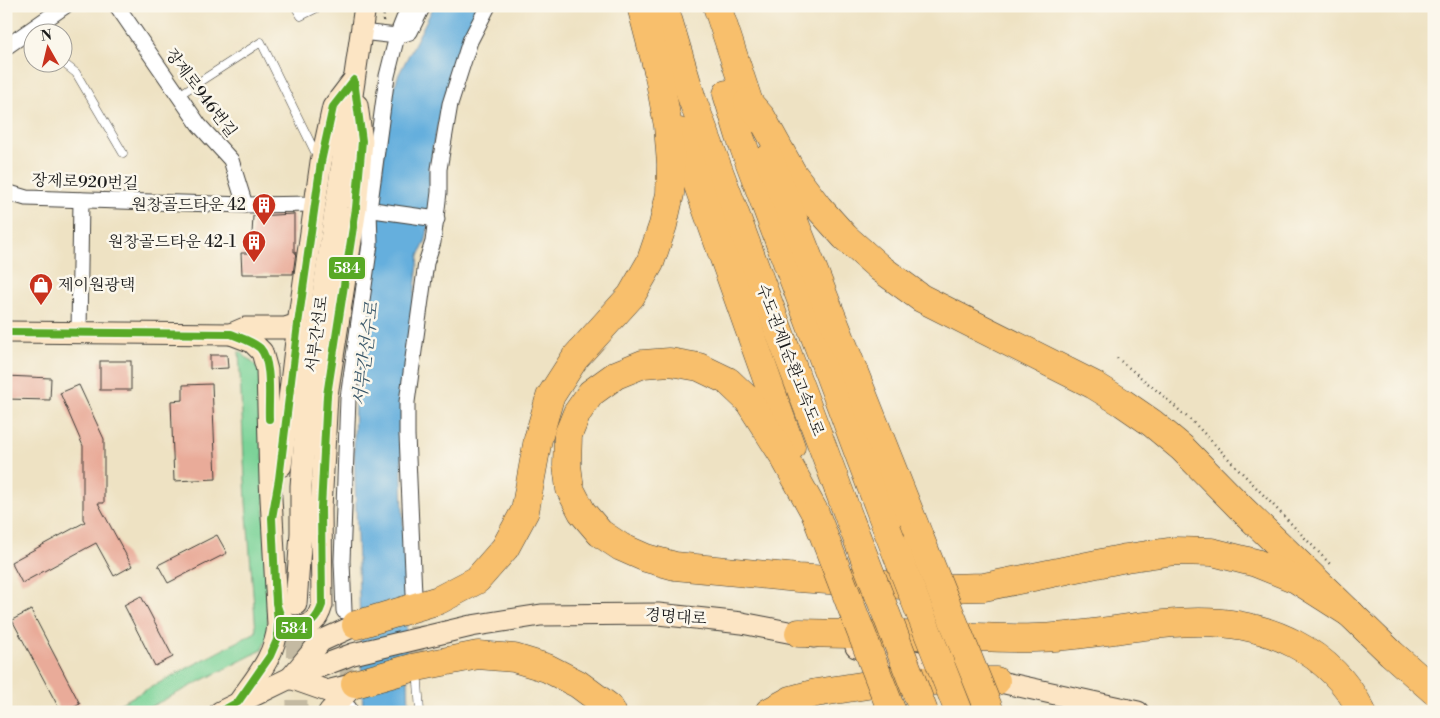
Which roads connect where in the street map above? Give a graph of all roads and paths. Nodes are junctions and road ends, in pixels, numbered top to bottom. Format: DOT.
graph roads {
  1 [pos="66,6"];
  2 [pos="117,6"];
  3 [pos="294,6"];
  4 [pos="321,6"];
  5 [pos="365,6"];
  6 [pos="410,6"];
  7 [pos="422,6"];
  8 [pos="488,6"];
  9 [pos="641,6"];
  10 [pos="664,6"];
  11 [pos="700,6"];
  12 [pos="717,6"];
  13 [pos="47,22"];
  14 [pos="361,32"];
  15 [pos="397,36"];
  16 [pos="22,37"];
  17 [pos="7,44"];
  18 [pos="72,70"];
  19 [pos="658,71"];
  20 [pos="354,80"];
  21 [pos="179,96"];
  22 [pos="748,102"];
  23 [pos="123,153"];
  24 [pos="321,162"];
  25 [pos="6,192"];
  26 [pos="81,200"];
  27 [pos="314,204"];
  28 [pos="245,205"];
  29 [pos="368,209"];
  30 [pos="435,218"];
  31 [pos="298,324"];
  32 [pos="6,332"];
  33 [pos="79,332"];
  34 [pos="231,334"];
  35 [pos="1117,358"];
  36 [pos="815,513"];
  37 [pos="272,518"];
  38 [pos="1334,568"];
  39 [pos="411,602"];
  40 [pos="286,604"];
  41 [pos="322,605"];
  42 [pos="1351,614"];
  43 [pos="350,618"];
  44 [pos="800,633"];
  45 [pos="415,675"];
  46 [pos="290,678"];
  47 [pos="996,681"];
  48 [pos="1434,691"];
  49 [pos="346,704"];
  50 [pos="243,707"];
  51 [pos="220,712"];
  52 [pos="420,712"];
  53 [pos="612,712"];
  54 [pos="769,712"];
  55 [pos="892,712"];
  56 [pos="924,712"];
  57 [pos="959,712"];
  58 [pos="990,712"];
  59 [pos="1073,712"];
  60 [pos="1138,712"];
  61 [pos="1362,712"];
  1 -- 13 [label="street"];
  2 -- 21 [label="street, 장제로946번길"];
  3 -- 4 [label="lane"];
  5 -- 14 [label="street, 서부간선로"];
  6 -- 15 [label="street"];
  7 -- 15 [label="street"];
  8 -- 30 [label="street"];
  9 -- 19 [label="highway"];
  10 -- 56 [label="highway, 수도권제1순환고속도로, bridge"];
  11 -- 57 [label="highway, 수도권제1순환고속도로, bridge"];
  12 -- 22 [label="highway"];
  14 -- 15 [label="street"];
  14 -- 20 [label="street, 서부간선로"];
  15 -- 29 [label="street"];
  16 -- 17 [label="street"];
  18 -- 23 [label="lane"];
  19 -- 36 [label="highway"];
  19 -- 39 [label="highway"];
  20 -- 24 [label="street"];
  20 -- 29 [label="street"];
  20 -- 40 [label="street, 서부간선로"];
  21 -- 24 [label="lane"];
  21 -- 28 [label="street, 장제로946번길"];
  22 -- 42 [label="highway"];
  22 -- 58 [label="highway, bridge"];
  24 -- 27 [label="street"];
  25 -- 26 [label="street, 장제로920번길"];
  26 -- 28 [label="street, 장제로920번길"];
  26 -- 33 [label="street"];
  27 -- 28 [label="street, 장제로920번길"];
  27 -- 31 [label="street"];
  29 -- 30 [label="street"];
  29 -- 41 [label="street"];
  29 -- 43 [label="street"];
  30 -- 39 [label="street"];
  31 -- 34 [label="street"];
  31 -- 37 [label="street"];
  32 -- 33 [label="street"];
  33 -- 34 [label="street"];
  34 -- 37 [label="street"];
  35 -- 38 [label="path"];
  36 -- 42 [label="highway"];
  36 -- 55 [label="highway, bridge"];
  37 -- 40 [label="street"];
  39 -- 43 [label="highway"];
  40 -- 41 [label="street"];
  40 -- 50 [label="street"];
  41 -- 43 [label="street"];
  42 -- 48 [label="highway"];
  43 -- 46 [label="street"];
  44 -- 46 [label="street, 경명대로"];
  44 -- 47 [label="street, 경명대로"];
  44 -- 61 [label="highway"];
  45 -- 49 [label="highway"];
  45 -- 52 [label="lane"];
  45 -- 53 [label="highway"];
  46 -- 49 [label="street"];
  46 -- 50 [label="street, 경명대로"];
  47 -- 54 [label="highway"];
  47 -- 59 [label="street"];
  47 -- 60 [label="street, 경명대로"];
  50 -- 51 [label="street, 경명대로"];
}
